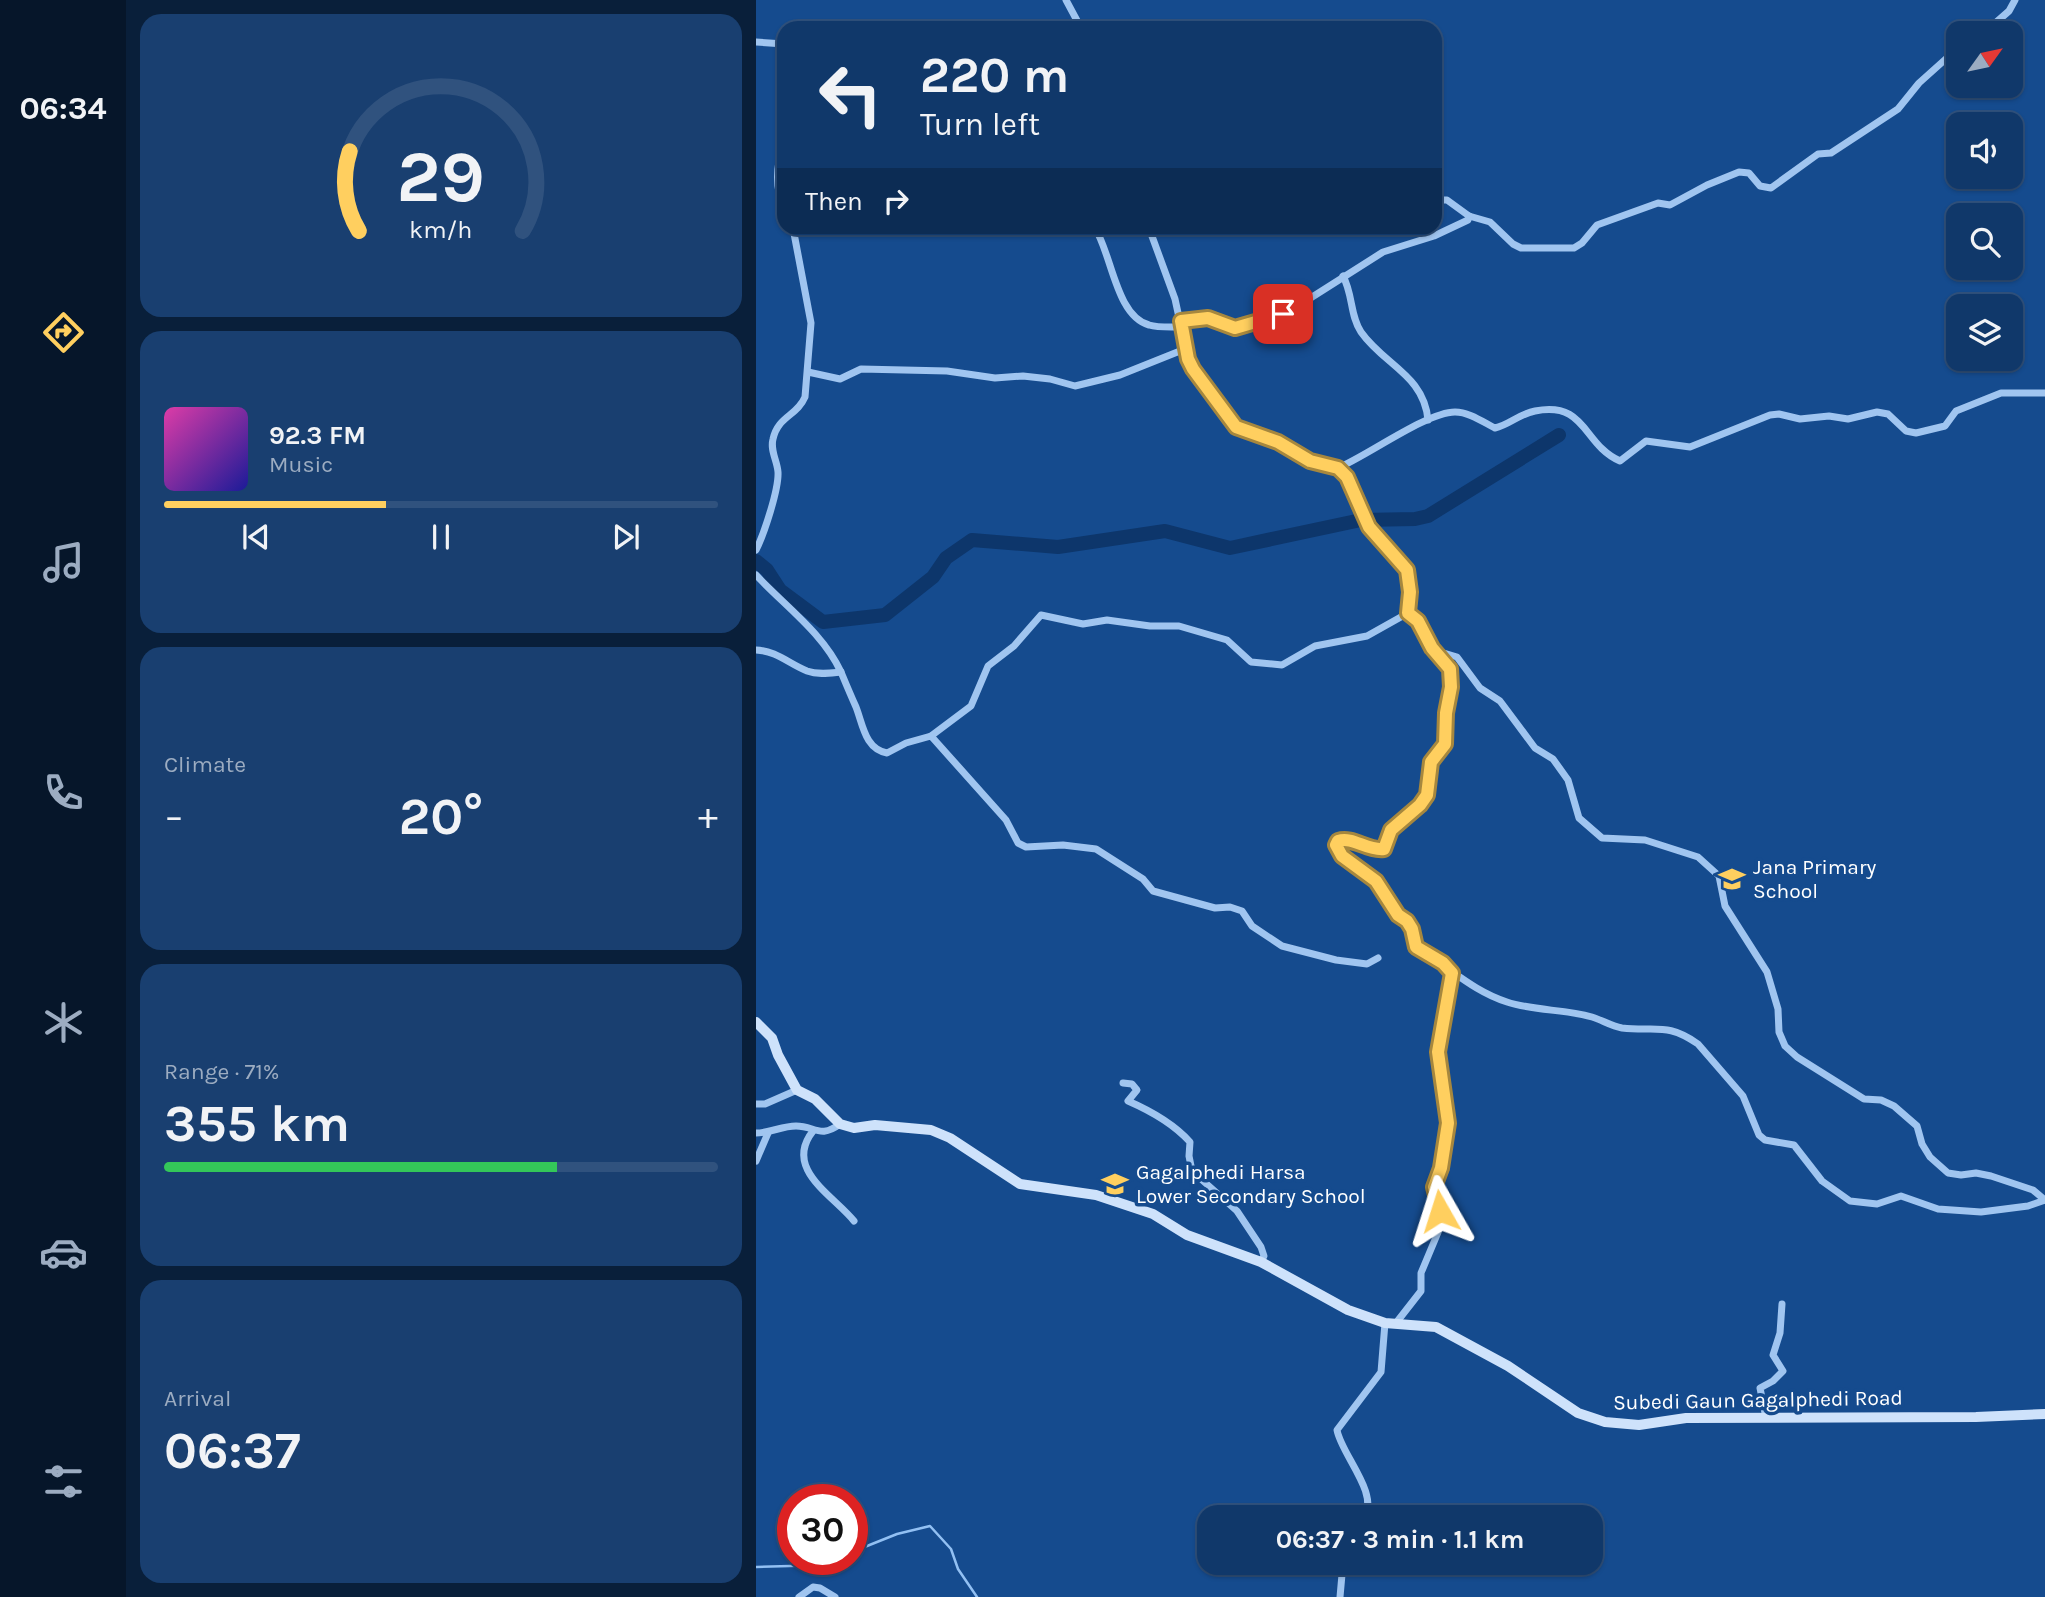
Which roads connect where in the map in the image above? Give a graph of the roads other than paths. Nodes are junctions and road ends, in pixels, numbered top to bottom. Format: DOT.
graph roads {
  1 [pos="1066,0"];
  2 [pos="2015,0"];
  3 [pos="1077,21"];
  4 [pos="1999,21"];
  5 [pos="756,42"];
  6 [pos="777,44"];
  7 [pos="1946,59"];
  8 [pos="1442,201"];
  9 [pos="1469,216"];
  10 [pos="1442,232"];
  11 [pos="794,235"];
  12 [pos="1099,235"];
  13 [pos="1151,235"];
  14 [pos="1436,235"];
  15 [pos="1343,276"];
  16 [pos="1181,324"];
  17 [pos="1185,349"];
  18 [pos="808,372"];
  19 [pos="2045,393"];
  20 [pos="1428,420"];
  21 [pos="1338,468"];
  22 [pos="756,550"];
  23 [pos="756,575"];
  24 [pos="1408,613"];
  25 [pos="756,650"];
  26 [pos="1437,652"];
  27 [pos="841,672"];
  28 [pos="931,736"];
  29 [pos="1378,958"];
  30 [pos="1452,973"];
  31 [pos="756,1022"];
  32 [pos="1123,1083"];
  33 [pos="797,1090"];
  34 [pos="756,1104"];
  35 [pos="840,1124"];
  36 [pos="813,1131"];
  37 [pos="756,1133"];
  38 [pos="768,1133"];
  39 [pos="756,1161"];
  40 [pos="2045,1200"];
  41 [pos="854,1221"];
  42 [pos="1261,1262"];
  43 [pos="1782,1304"];
  44 [pos="1391,1323"];
  45 [pos="2045,1414"];
  46 [pos="1766,1418"];
  47 [pos="1367,1505"];
  48 [pos="1343,1575"];
  49 [pos="799,1597"];
  50 [pos="835,1597"];
  51 [pos="1340,1597"];
  1 -- 3 [label="street"];
  2 -- 4 [label="street"];
  5 -- 6 [label="street"];
  7 -- 9 [label="street"];
  8 -- 9 [label="street"];
  9 -- 10 [label="street"];
  11 -- 18 [label="street"];
  12 -- 16 [label="street"];
  13 -- 16 [label="street"];
  14 -- 15 [label="street"];
  15 -- 16 [label="street"];
  15 -- 20 [label="street"];
  16 -- 17 [label="street"];
  17 -- 18 [label="street"];
  17 -- 21 [label="street"];
  18 -- 22 [label="street"];
  19 -- 20 [label="street"];
  20 -- 21 [label="street"];
  21 -- 24 [label="street"];
  23 -- 27 [label="street"];
  24 -- 26 [label="street"];
  24 -- 28 [label="street"];
  25 -- 27 [label="street"];
  26 -- 30 [label="street"];
  26 -- 40 [label="street"];
  27 -- 28 [label="street"];
  28 -- 29 [label="street"];
  30 -- 40 [label="street"];
  30 -- 44 [label="street"];
  31 -- 33 [label="street"];
  32 -- 42 [label="street"];
  33 -- 34 [label="street"];
  33 -- 35 [label="street"];
  35 -- 36 [label="street"];
  35 -- 42 [label="street, Subedi Gaun Gagalphedi Road"];
  36 -- 38 [label="street"];
  36 -- 41 [label="street"];
  37 -- 38 [label="street"];
  38 -- 39 [label="street"];
  42 -- 44 [label="street, Subedi Gaun Gagalphedi Road"];
  43 -- 46 [label="street"];
  44 -- 46 [label="street, Subedi Gaun Gagalphedi Road"];
  44 -- 47 [label="street"];
  45 -- 46 [label="street, Subedi Gaun Gagalphedi Road"];
  48 -- 51 [label="street"];
  49 -- 50 [label="street"];
}
